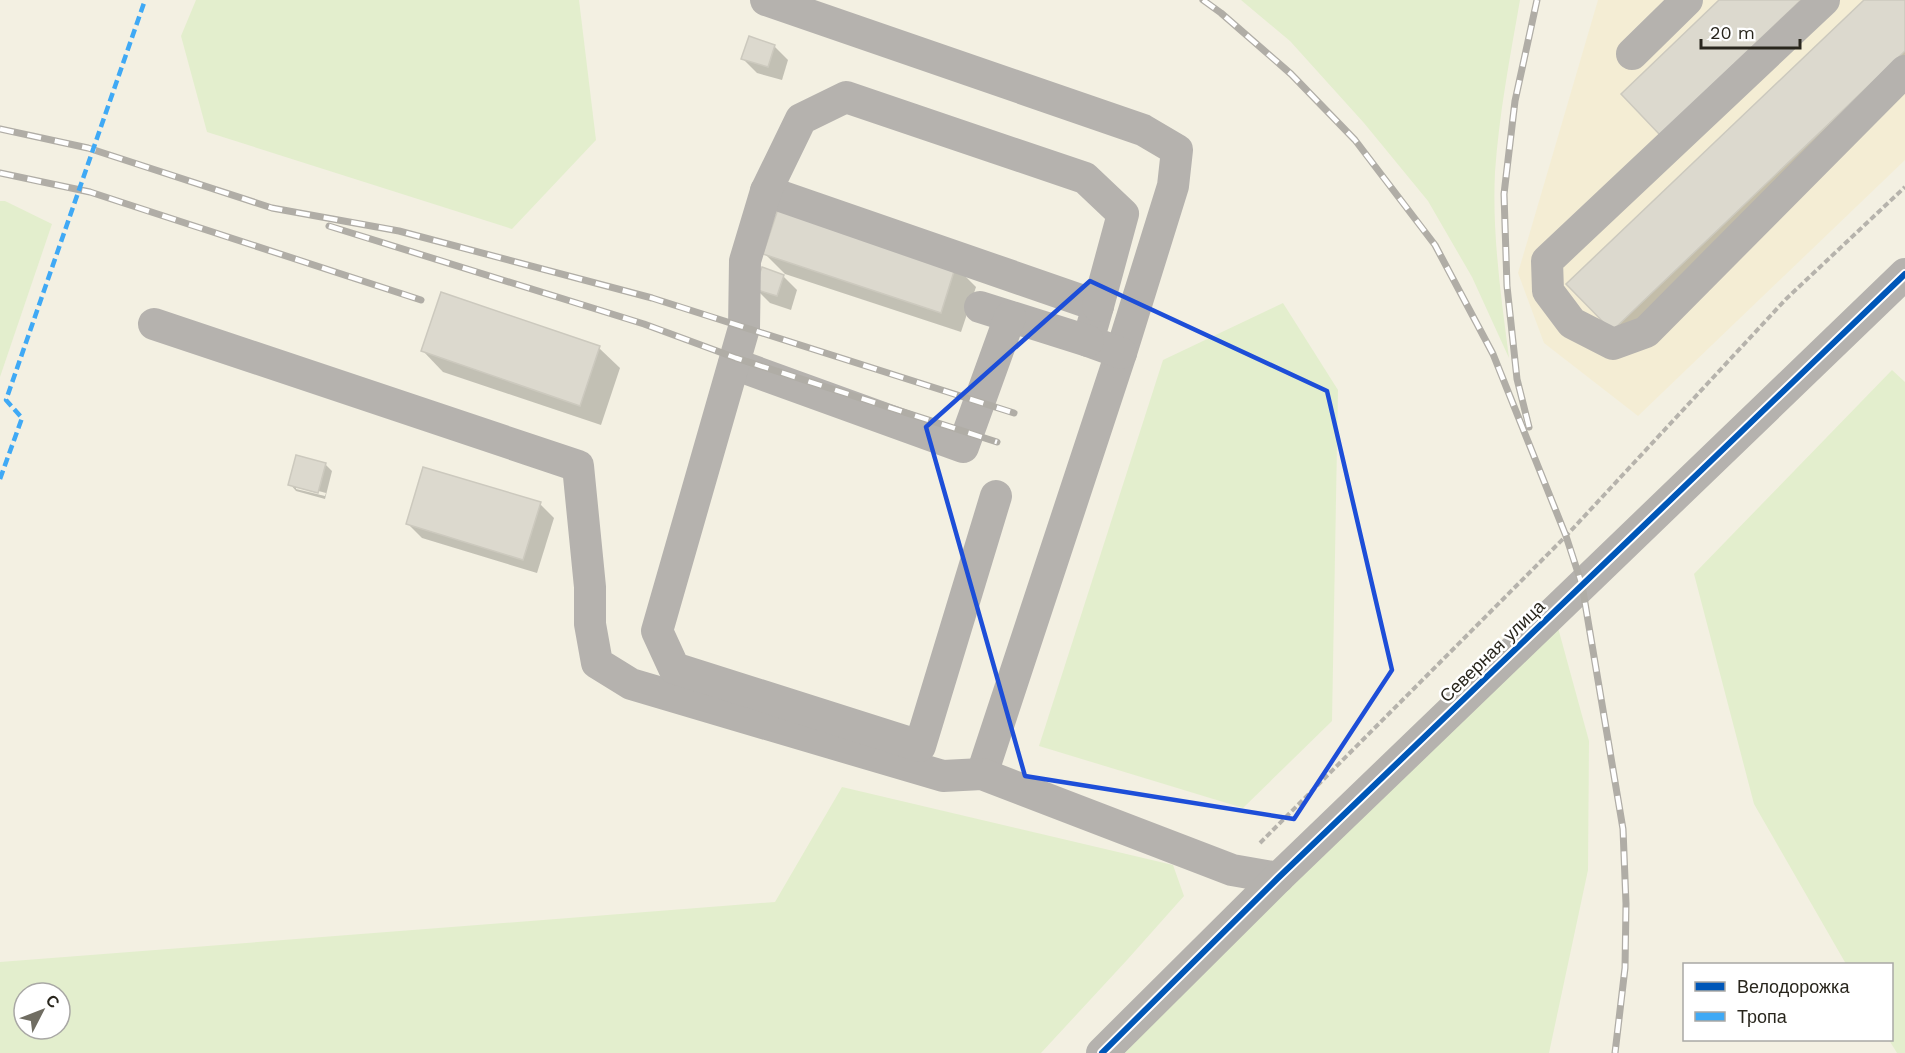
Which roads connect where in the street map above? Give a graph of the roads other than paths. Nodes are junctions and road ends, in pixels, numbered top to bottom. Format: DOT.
graph roads {
  1 [pos="766,0"];
  2 [pos="1687,0"];
  3 [pos="1824,0"];
  4 [pos="1632,54"];
  5 [pos="1905,71"];
  6 [pos="766,191"];
  7 [pos="1905,274"];
  8 [pos="1098,306"];
  9 [pos="980,307"];
  10 [pos="1010,317"];
  11 [pos="154,324"];
  12 [pos="1088,341"];
  13 [pos="1121,353"];
  14 [pos="734,364"];
  15 [pos="996,496"];
  16 [pos="982,774"];
  17 [pos="1278,878"];
  18 [pos="1102,1053"];
  1 -- 13 [label="street"];
  2 -- 4 [label="street"];
  3 -- 5 [label="street"];
  6 -- 8 [label="street"];
  6 -- 8 [label="street"];
  6 -- 14 [label="street"];
  7 -- 17 [label="street, Северная улица"];
  8 -- 12 [label="street"];
  9 -- 10 [label="street"];
  10 -- 12 [label="street"];
  10 -- 14 [label="street"];
  11 -- 16 [label="street"];
  12 -- 13 [label="street"];
  13 -- 16 [label="street"];
  14 -- 15 [label="street"];
  16 -- 17 [label="street"];
  17 -- 18 [label="street, Северная улица"];
}
